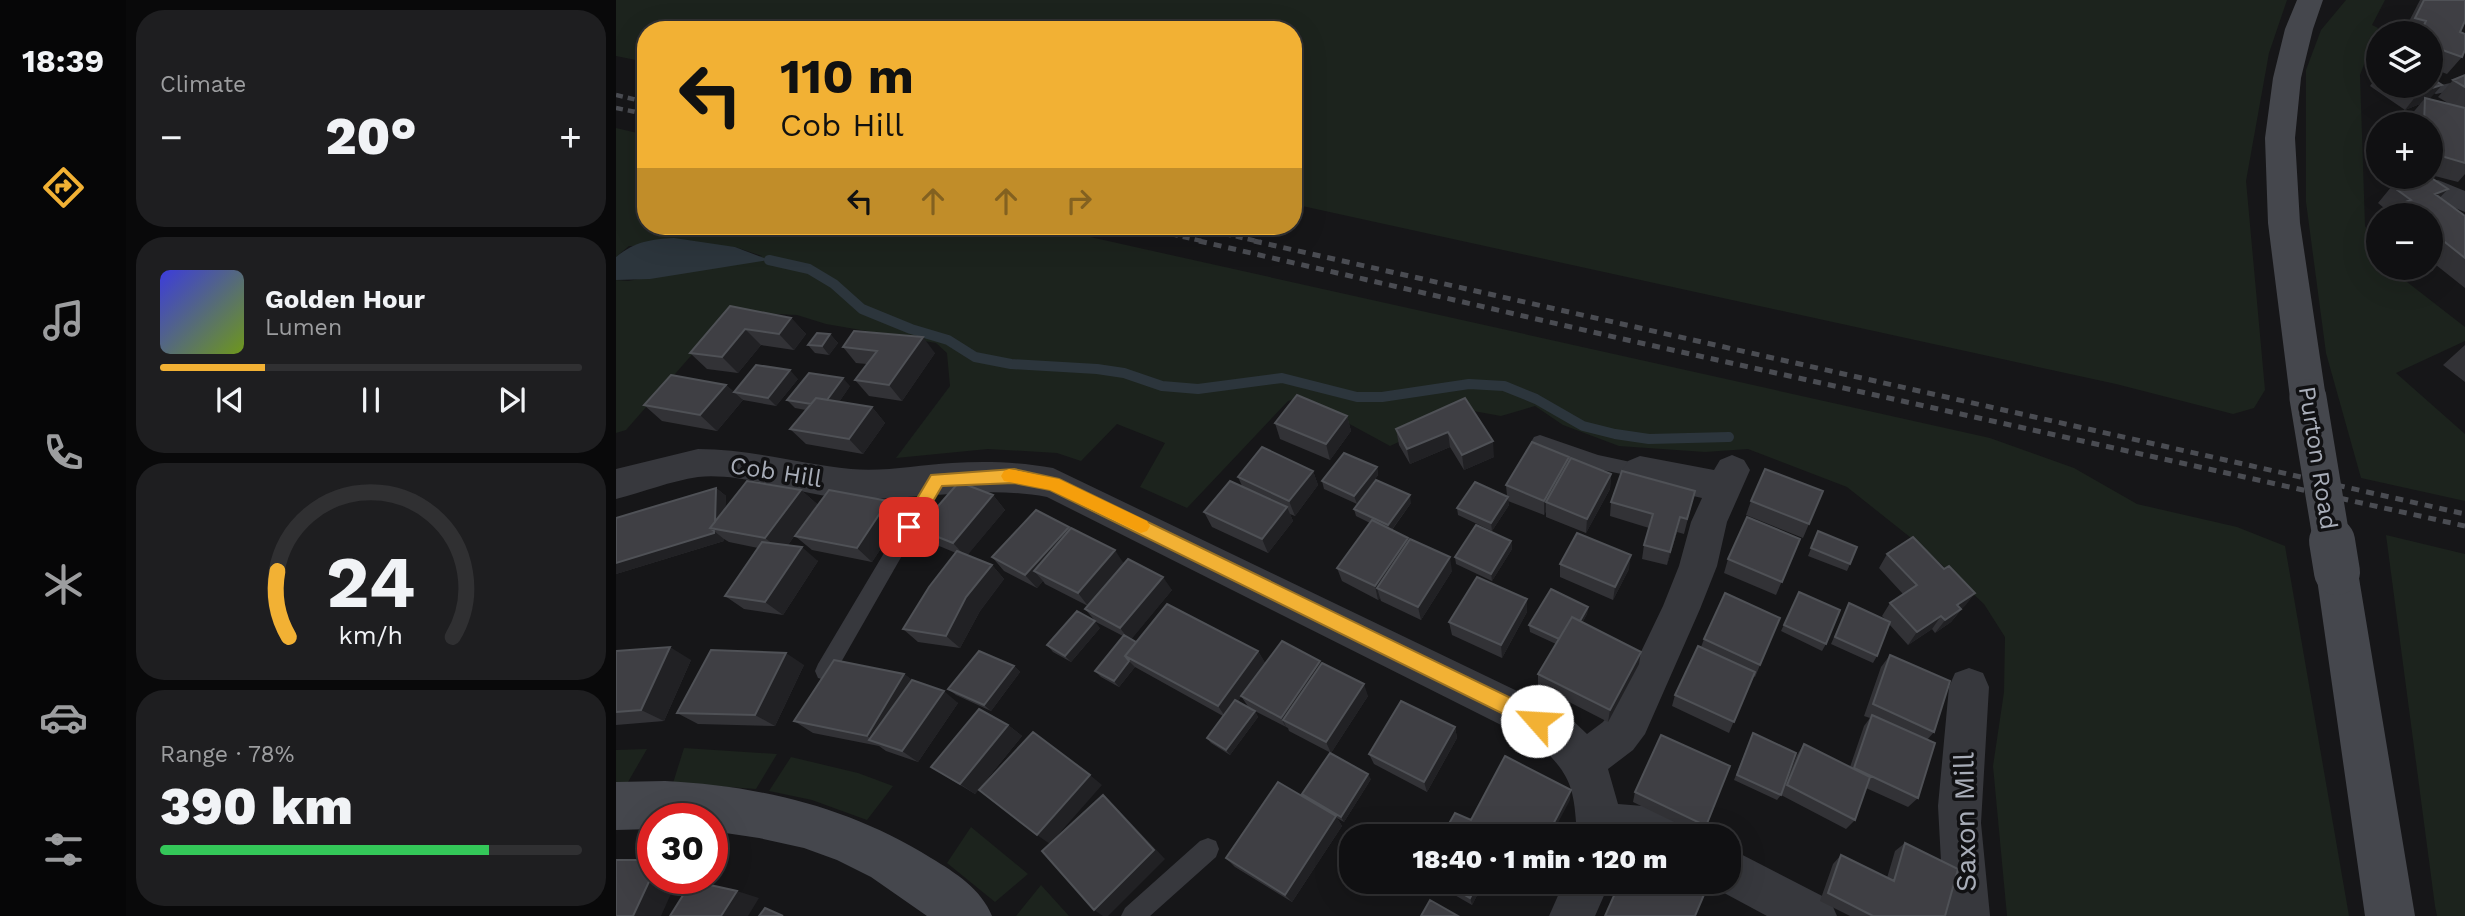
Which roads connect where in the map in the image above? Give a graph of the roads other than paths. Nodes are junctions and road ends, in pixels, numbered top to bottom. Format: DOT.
graph roads {
  1 [pos="2310,0"];
  2 [pos="2465,84"];
  3 [pos="2443,89"];
  4 [pos="2438,190"];
  5 [pos="2465,202"];
  6 [pos="1540,442"];
  7 [pos="1640,471"];
  8 [pos="937,479"];
  9 [pos="616,484"];
  10 [pos="825,671"];
  11 [pos="1969,687"];
  12 [pos="1584,761"];
  13 [pos="616,806"];
  14 [pos="1598,824"];
  15 [pos="1208,849"];
  16 [pos="1741,877"];
  17 [pos="1582,894"];
  18 [pos="967,916"];
  19 [pos="1133,916"];
  20 [pos="1572,916"];
  21 [pos="1814,916"];
  22 [pos="1966,916"];
  23 [pos="2390,916"];
  1 -- 23 [label="main road, Purton Road, bridge"];
  2 -- 3 [label="lane"];
  4 -- 5 [label="street"];
  6 -- 7 [label="lane"];
  7 -- 12 [label="street"];
  8 -- 9 [label="street, Cob Hill"];
  8 -- 10 [label="lane"];
  8 -- 12 [label="street, Cob Hill"];
  11 -- 22 [label="street, Saxon Mill"];
  12 -- 14 [label="street, Cob Hill"];
  13 -- 18 [label="main road"];
  15 -- 19 [label="lane"];
  16 -- 21 [label="street"];
  17 -- 20 [label="street"];
}
